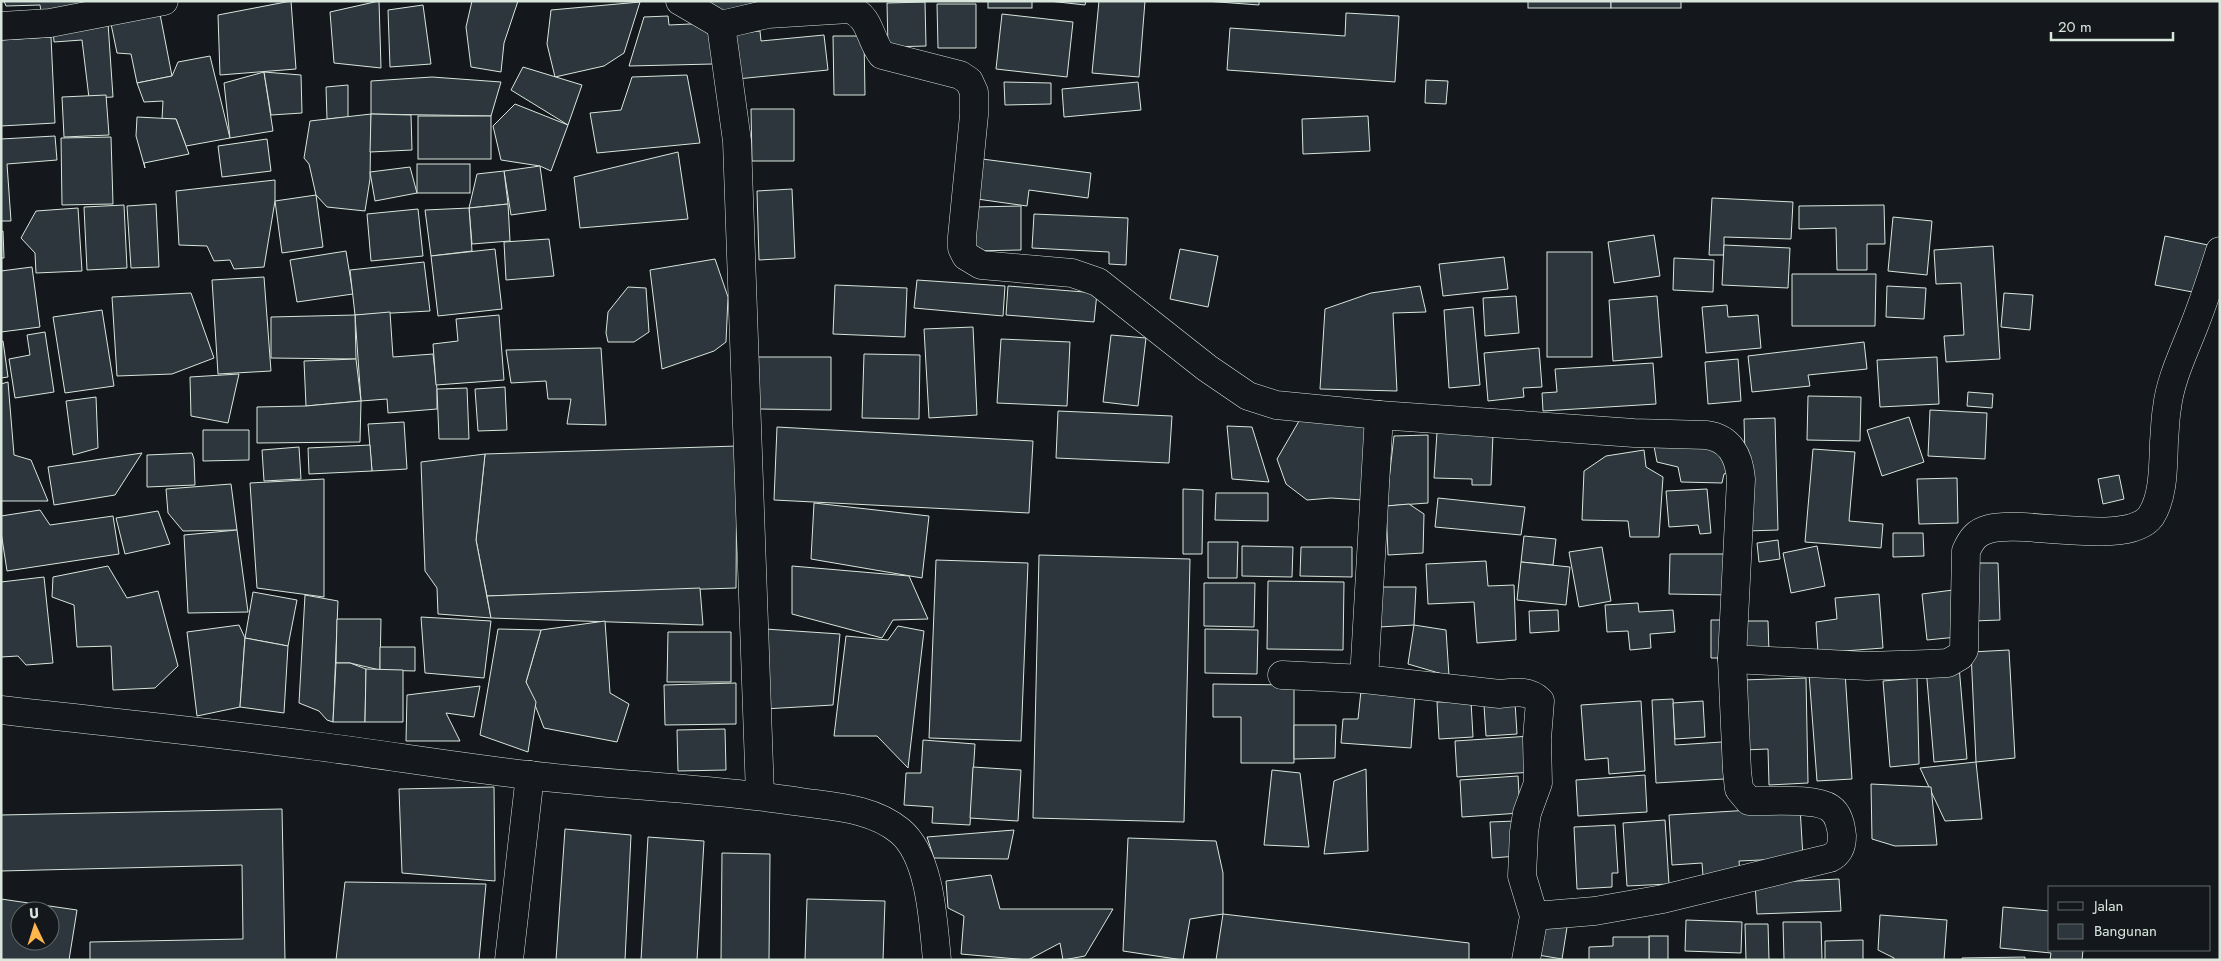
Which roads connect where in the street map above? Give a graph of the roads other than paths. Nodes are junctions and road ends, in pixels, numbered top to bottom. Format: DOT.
graph roads {
  1 [pos="164,1"];
  2 [pos="680,1"];
  3 [pos="721,25"];
  4 [pos="1,26"];
  5 [pos="2220,251"];
  6 [pos="1379,415"];
  7 [pos="1732,659"];
  8 [pos="1282,675"];
  9 [pos="1364,679"];
  10 [pos="1,710"];
  11 [pos="530,775"];
  12 [pos="760,795"];
  13 [pos="1534,916"];
  14 [pos="508,960"];
  15 [pos="937,960"];
  16 [pos="1526,960"];
  1 -- 4 [label="street"];
  2 -- 3 [label="street"];
  3 -- 6 [label="street"];
  3 -- 12 [label="street"];
  5 -- 7 [label="street"];
  6 -- 7 [label="street"];
  6 -- 9 [label="street"];
  7 -- 13 [label="street"];
  8 -- 9 [label="street"];
  9 -- 13 [label="street"];
  10 -- 11 [label="street"];
  11 -- 12 [label="street"];
  11 -- 14 [label="street"];
  12 -- 15 [label="street"];
  13 -- 16 [label="street"];
}
